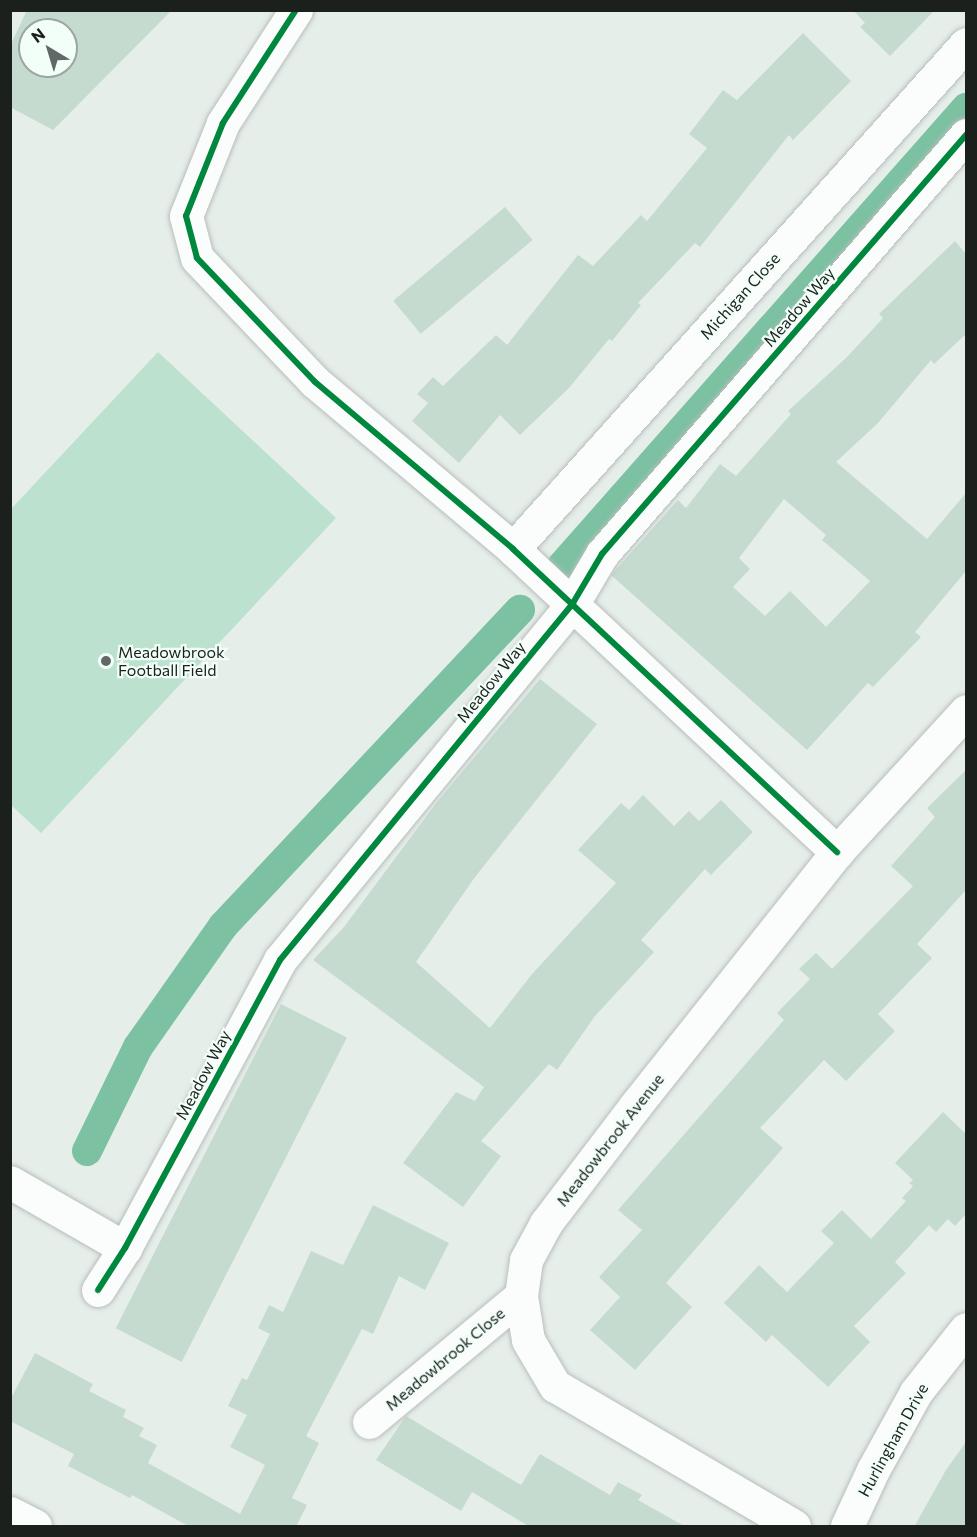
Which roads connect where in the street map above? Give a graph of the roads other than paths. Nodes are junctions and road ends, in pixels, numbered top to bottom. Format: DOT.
graph roads {
  1 [pos="296,10"];
  2 [pos="966,44"];
  3 [pos="966,135"];
  4 [pos="513,549"];
  5 [pos="573,603"];
  6 [pos="966,711"];
  7 [pos="837,852"];
  8 [pos="10,1182"];
  9 [pos="125,1248"];
  10 [pos="98,1290"];
  11 [pos="521,1296"];
  12 [pos="966,1329"];
  13 [pos="369,1422"];
  14 [pos="10,1513"];
  15 [pos="35,1527"];
  16 [pos="794,1527"];
  17 [pos="847,1527"];
  1 -- 4 [label="street"];
  2 -- 4 [label="street, Michigan Close"];
  3 -- 5 [label="street, Meadow Way"];
  4 -- 5 [label="street"];
  5 -- 7 [label="street"];
  5 -- 9 [label="street, Meadow Way"];
  6 -- 7 [label="street, Meadowbrook Avenue"];
  7 -- 11 [label="street, Meadowbrook Avenue"];
  8 -- 9 [label="street"];
  9 -- 10 [label="street, Meadow Way"];
  11 -- 13 [label="street, Meadowbrook Close"];
  11 -- 16 [label="street, Meadowbrook Avenue"];
  12 -- 17 [label="street, Hurlingham Drive"];
  14 -- 15 [label="street"];
}
